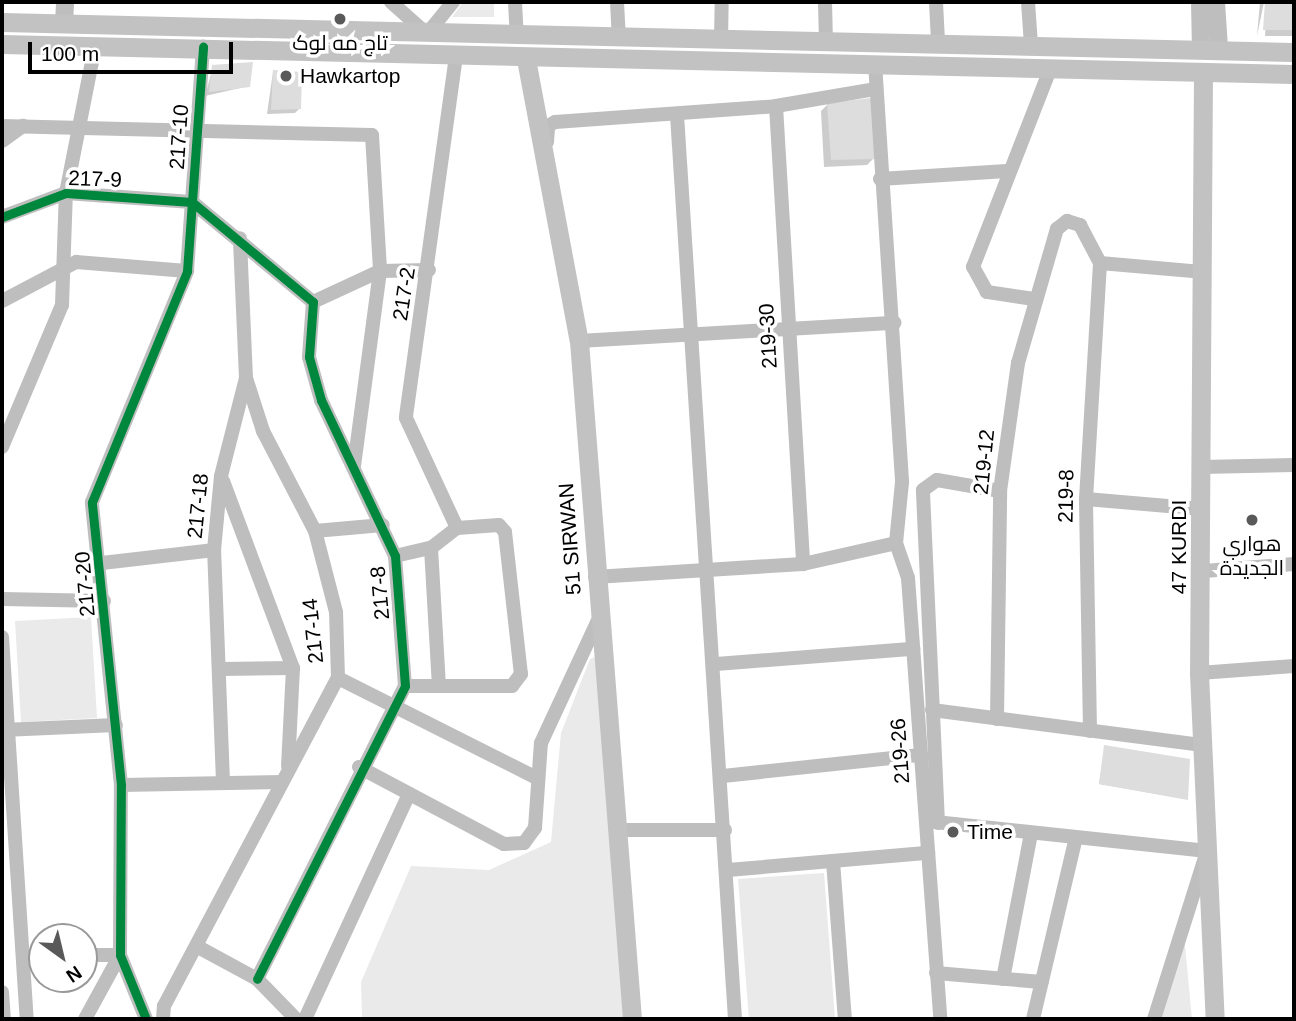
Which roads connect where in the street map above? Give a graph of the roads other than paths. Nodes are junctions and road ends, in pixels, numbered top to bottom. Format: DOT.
graph roads {
  1 [pos="65,2"];
  2 [pos="391,2"];
  3 [pos="453,2"];
  4 [pos="516,2"];
  5 [pos="617,2"];
  6 [pos="722,2"];
  7 [pos="825,2"];
  8 [pos="936,2"];
  9 [pos="1028,2"];
  10 [pos="1200,2"];
  11 [pos="1216,2"];
  12 [pos="2,22"];
  13 [pos="64,23"];
  14 [pos="427,34"];
  15 [pos="517,35"];
  16 [pos="619,38"];
  17 [pos="721,41"];
  18 [pos="938,42"];
  19 [pos="826,43"];
  20 [pos="2,44"];
  21 [pos="95,46"];
  22 [pos="1031,46"];
  23 [pos="1080,46"];
  24 [pos="204,47"];
  25 [pos="1210,49"];
  26 [pos="1143,50"];
  27 [pos="1294,52"];
  28 [pos="456,56"];
  29 [pos="526,59"];
  30 [pos="875,63"];
  31 [pos="1050,70"];
  32 [pos="1080,72"];
  33 [pos="1142,74"];
  34 [pos="1203,74"];
  35 [pos="1294,74"];
  36 [pos="875,89"];
  37 [pos="776,106"];
  38 [pos="677,115"];
  39 [pos="2,126"];
  40 [pos="23,126"];
  41 [pos="77,128"];
  42 [pos="198,130"];
  43 [pos="2,141"];
  44 [pos="548,172"];
  45 [pos="1007,172"];
  46 [pos="880,179"];
  47 [pos="66,193"];
  48 [pos="192,202"];
  49 [pos="2,218"];
  50 [pos="240,238"];
  51 [pos="1100,263"];
  52 [pos="66,265"];
  53 [pos="429,270"];
  54 [pos="187,271"];
  55 [pos="380,271"];
  56 [pos="1202,272"];
  57 [pos="1034,299"];
  58 [pos="2,301"];
  59 [pos="313,302"];
  60 [pos="894,323"];
  61 [pos="789,329"];
  62 [pos="693,335"];
  63 [pos="579,341"];
  64 [pos="246,378"];
  65 [pos="2,447"];
  66 [pos="354,465"];
  67 [pos="1294,466"];
  68 [pos="1201,467"];
  69 [pos="221,476"];
  70 [pos="1000,491"];
  71 [pos="1086,499"];
  72 [pos="1203,509"];
  73 [pos="383,525"];
  74 [pos="457,528"];
  75 [pos="315,531"];
  76 [pos="896,543"];
  77 [pos="431,548"];
  78 [pos="214,550"];
  79 [pos="395,556"];
  80 [pos="102,563"];
  81 [pos="803,564"];
  82 [pos="1294,564"];
  83 [pos="710,570"];
  84 [pos="1204,571"];
  85 [pos="595,578"];
  86 [pos="2,599"];
  87 [pos="104,601"];
  88 [pos="599,618"];
  89 [pos="2,637"];
  90 [pos="913,649"];
  91 [pos="716,664"];
  92 [pos="1294,666"];
  93 [pos="293,668"];
  94 [pos="221,669"];
  95 [pos="1199,673"];
  96 [pos="338,678"];
  97 [pos="405,686"];
  98 [pos="439,686"];
  99 [pos="394,701"];
  100 [pos="932,710"];
  101 [pos="997,719"];
  102 [pos="116,725"];
  103 [pos="7,730"];
  104 [pos="1090,731"];
  105 [pos="1202,745"];
  106 [pos="921,755"];
  107 [pos="359,767"];
  108 [pos="285,776"];
  109 [pos="723,776"];
  110 [pos="537,778"];
  111 [pos="223,782"];
  112 [pos="121,785"];
  113 [pos="409,794"];
  114 [pos="932,822"];
  115 [pos="622,830"];
  116 [pos="725,830"];
  117 [pos="1031,834"];
  118 [pos="1075,841"];
  119 [pos="1207,852"];
  120 [pos="928,853"];
  121 [pos="832,861"];
  122 [pos="727,870"];
  123 [pos="198,947"];
  124 [pos="98,955"];
  125 [pos="120,955"];
  126 [pos="936,974"];
  127 [pos="257,979"];
  128 [pos="1003,979"];
  129 [pos="1042,982"];
  130 [pos="2,992"];
  131 [pos="4,1019"];
  132 [pos="27,1019"];
  133 [pos="85,1019"];
  134 [pos="146,1019"];
  135 [pos="163,1019"];
  136 [pos="296,1019"];
  137 [pos="305,1019"];
  138 [pos="632,1019"];
  139 [pos="735,1019"];
  140 [pos="845,1019"];
  141 [pos="940,1019"];
  142 [pos="1033,1019"];
  143 [pos="1154,1019"];
  144 [pos="1216,1019"];
  1 -- 13 [label="street"];
  2 -- 14 [label="street"];
  3 -- 14 [label="street"];
  4 -- 15 [label="street"];
  5 -- 16 [label="street"];
  6 -- 17 [label="street"];
  7 -- 19 [label="street"];
  8 -- 18 [label="street"];
  9 -- 22 [label="street"];
  10 -- 25 [label="street"];
  11 -- 25 [label="street"];
  12 -- 13 [label="main road"];
  13 -- 14 [label="main road"];
  14 -- 15 [label="main road"];
  15 -- 16 [label="main road"];
  16 -- 17 [label="main road"];
  17 -- 19 [label="main road"];
  18 -- 19 [label="main road"];
  18 -- 22 [label="main road"];
  20 -- 21 [label="main road"];
  21 -- 24 [label="main road"];
  21 -- 41 [label="street"];
  22 -- 23 [label="main road"];
  23 -- 26 [label="main road"];
  23 -- 32 [label="main road"];
  24 -- 28 [label="main road"];
  24 -- 42 [label="street, 217-10"];
  25 -- 26 [label="main road"];
  25 -- 27 [label="main road"];
  26 -- 33 [label="main road"];
  28 -- 29 [label="main road"];
  28 -- 53 [label="street, 217-2"];
  29 -- 30 [label="main road"];
  29 -- 44 [label="main road, 51 SIRWAN"];
  30 -- 31 [label="main road"];
  30 -- 36 [label="street, 219-26"];
  31 -- 32 [label="main road"];
  31 -- 45 [label="street"];
  32 -- 33 [label="main road"];
  33 -- 34 [label="main road"];
  34 -- 35 [label="main road"];
  34 -- 56 [label="main road, 47 KURDI"];
  36 -- 37 [label="street"];
  36 -- 46 [label="street, 219-26"];
  37 -- 38 [label="street"];
  37 -- 61 [label="street, 219-30"];
  38 -- 44 [label="street"];
  38 -- 62 [label="street"];
  39 -- 40 [label="street"];
  40 -- 41 [label="street"];
  40 -- 43 [label="street"];
  41 -- 42 [label="street"];
  41 -- 47 [label="street"];
  42 -- 48 [label="street, 217-10"];
  42 -- 55 [label="street"];
  44 -- 63 [label="main road, 51 SIRWAN"];
  45 -- 46 [label="street"];
  45 -- 57 [label="street"];
  46 -- 60 [label="street, 219-26"];
  47 -- 48 [label="street, 217-9"];
  47 -- 49 [label="street, 217-9"];
  47 -- 52 [label="street"];
  48 -- 50 [label="street"];
  48 -- 54 [label="street, 217-10"];
  50 -- 59 [label="street"];
  50 -- 64 [label="street, 217-18"];
  51 -- 56 [label="street"];
  51 -- 57 [label="street, 219-12"];
  51 -- 71 [label="street, 219-8"];
  52 -- 54 [label="street"];
  52 -- 58 [label="street"];
  52 -- 65 [label="street"];
  53 -- 55 [label="street"];
  53 -- 74 [label="street, 217-2"];
  54 -- 80 [label="street, 217-20"];
  55 -- 59 [label="street"];
  55 -- 66 [label="street"];
  56 -- 68 [label="main road, 47 KURDI"];
  57 -- 70 [label="street, 219-12"];
  59 -- 66 [label="street, 217-8"];
  60 -- 61 [label="street"];
  60 -- 76 [label="street, 219-26"];
  61 -- 62 [label="street"];
  61 -- 81 [label="street, 219-30"];
  62 -- 63 [label="street"];
  62 -- 83 [label="street"];
  63 -- 85 [label="main road, 51 SIRWAN"];
  64 -- 69 [label="street, 217-18"];
  64 -- 75 [label="street, 217-14"];
  66 -- 73 [label="street, 217-8"];
  67 -- 68 [label="street"];
  68 -- 72 [label="main road, 47 KURDI"];
  69 -- 78 [label="street, 217-18"];
  69 -- 93 [label="street"];
  70 -- 100 [label="street"];
  70 -- 101 [label="street, 219-12"];
  71 -- 72 [label="street"];
  71 -- 104 [label="street, 219-8"];
  72 -- 84 [label="main road, 47 KURDI"];
  73 -- 75 [label="street"];
  73 -- 79 [label="street, 217-8"];
  74 -- 77 [label="street"];
  74 -- 98 [label="street"];
  75 -- 96 [label="street, 217-14"];
  76 -- 81 [label="street"];
  76 -- 90 [label="street, 219-26"];
  77 -- 79 [label="street"];
  77 -- 98 [label="street"];
  78 -- 80 [label="street"];
  78 -- 94 [label="street, 217-18"];
  79 -- 97 [label="street, 217-8"];
  80 -- 87 [label="street, 217-20"];
  81 -- 83 [label="street"];
  82 -- 84 [label="street"];
  83 -- 85 [label="street"];
  83 -- 91 [label="street"];
  84 -- 95 [label="main road, 47 KURDI"];
  85 -- 88 [label="main road, 51 SIRWAN"];
  86 -- 87 [label="street"];
  87 -- 102 [label="street, 217-20"];
  88 -- 110 [label="street"];
  88 -- 115 [label="main road, 51 SIRWAN"];
  89 -- 103 [label="street"];
  90 -- 91 [label="street"];
  90 -- 106 [label="street, 219-26"];
  91 -- 109 [label="street"];
  92 -- 95 [label="street"];
  93 -- 94 [label="street"];
  93 -- 108 [label="street"];
  94 -- 111 [label="street, 217-18"];
  95 -- 105 [label="main road, 47 KURDI"];
  96 -- 99 [label="street"];
  96 -- 108 [label="street, 217-14"];
  97 -- 98 [label="street"];
  97 -- 99 [label="street"];
  99 -- 107 [label="street"];
  99 -- 110 [label="street"];
  100 -- 101 [label="street"];
  100 -- 114 [label="street"];
  101 -- 104 [label="street"];
  102 -- 103 [label="street"];
  102 -- 112 [label="street, 217-20"];
  103 -- 132 [label="street"];
  104 -- 105 [label="street"];
  105 -- 119 [label="main road, 47 KURDI"];
  106 -- 109 [label="street"];
  106 -- 114 [label="street, 219-26"];
  107 -- 113 [label="street"];
  107 -- 127 [label="street"];
  108 -- 111 [label="street"];
  108 -- 123 [label="street, 217-14"];
  109 -- 116 [label="street"];
  110 -- 113 [label="street"];
  111 -- 112 [label="street"];
  112 -- 125 [label="street, 217-20"];
  113 -- 137 [label="street"];
  114 -- 117 [label="street"];
  114 -- 120 [label="street, 219-26"];
  115 -- 116 [label="street"];
  115 -- 138 [label="main road, 51 SIRWAN"];
  116 -- 122 [label="street"];
  117 -- 118 [label="street"];
  117 -- 128 [label="street"];
  118 -- 119 [label="street"];
  118 -- 129 [label="street"];
  119 -- 143 [label="street"];
  119 -- 144 [label="main road, 47 KURDI"];
  120 -- 121 [label="street"];
  120 -- 126 [label="street, 219-26"];
  121 -- 122 [label="street"];
  121 -- 140 [label="street"];
  122 -- 139 [label="street"];
  123 -- 127 [label="street"];
  123 -- 135 [label="street, 217-14"];
  124 -- 125 [label="street"];
  125 -- 133 [label="street"];
  125 -- 134 [label="street"];
  126 -- 128 [label="street"];
  126 -- 141 [label="street, 219-26"];
  127 -- 136 [label="street"];
  128 -- 129 [label="street"];
  129 -- 142 [label="street"];
  130 -- 131 [label="street"];
}
